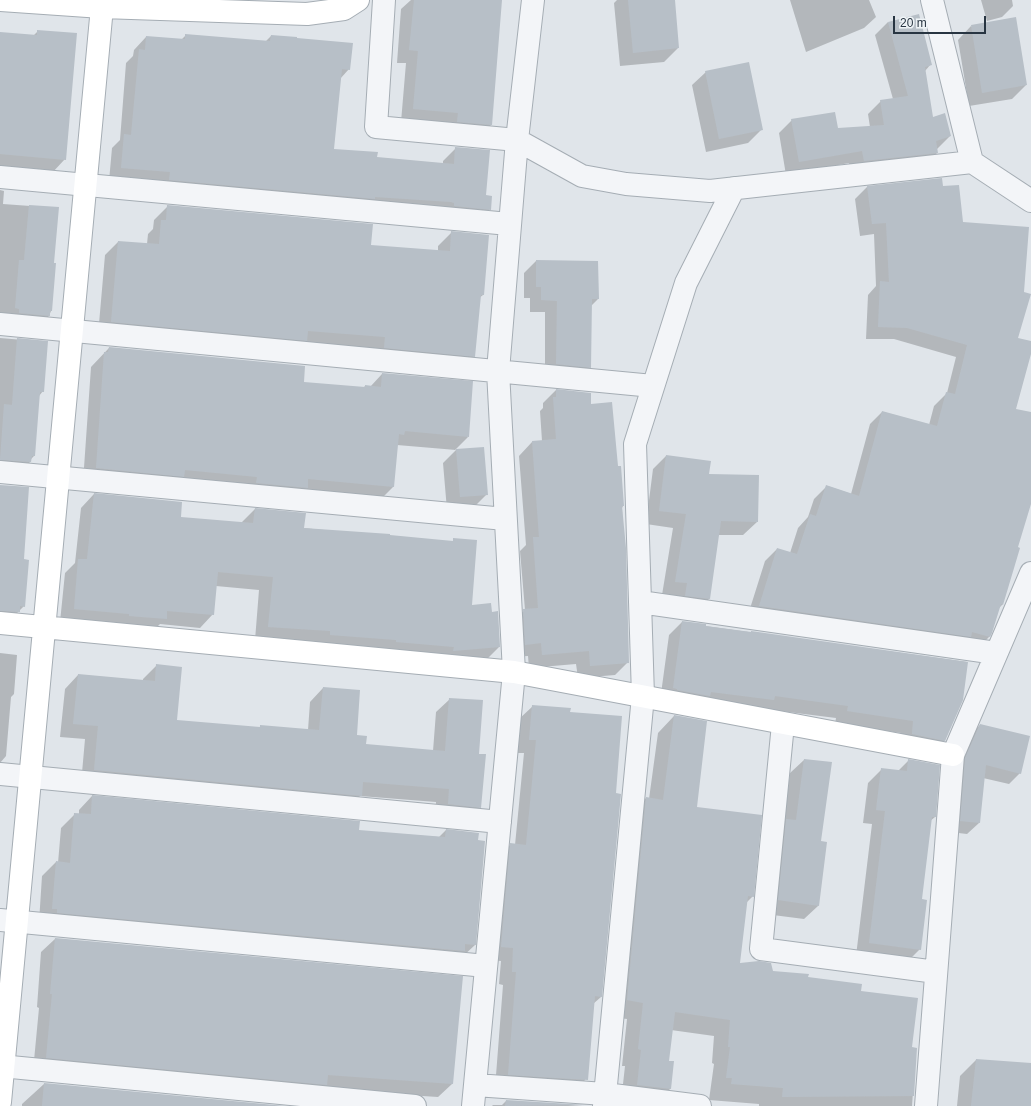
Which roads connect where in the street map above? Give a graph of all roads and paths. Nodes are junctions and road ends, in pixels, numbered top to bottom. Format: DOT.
graph roads {
  1 [pos="0,0"];
  2 [pos="358,0"];
  3 [pos="384,0"];
  4 [pos="533,0"];
  5 [pos="932,0"];
  6 [pos="102,7"];
  7 [pos="517,140"];
  8 [pos="972,162"];
  9 [pos="0,177"];
  10 [pos="86,185"];
  11 [pos="734,188"];
  12 [pos="1031,201"];
  13 [pos="509,224"];
  14 [pos="0,324"];
  15 [pos="73,331"];
  16 [pos="498,371"];
  17 [pos="653,386"];
  18 [pos="0,472"];
  19 [pos="58,478"];
  20 [pos="505,520"];
  21 [pos="1031,574"];
  22 [pos="640,602"];
  23 [pos="0,623"];
  24 [pos="44,627"];
  25 [pos="996,653"];
  26 [pos="514,672"];
  27 [pos="643,696"];
  28 [pos="782,724"];
  29 [pos="953,756"];
  30 [pos="0,774"];
  31 [pos="30,777"];
  32 [pos="500,822"];
  33 [pos="8,920"];
  34 [pos="486,966"];
  35 [pos="936,972"];
  36 [pos="2,1067"];
  37 [pos="474,1096"];
  38 [pos="604,1100"];
  39 [pos="0,1102"];
  40 [pos="415,1106"];
  41 [pos="700,1106"];
  42 [pos="926,1106"];
  1 -- 6 [label="street"];
  2 -- 6 [label="street"];
  3 -- 7 [label="street"];
  4 -- 7 [label="street"];
  5 -- 8 [label="street"];
  6 -- 10 [label="street"];
  7 -- 11 [label="street"];
  7 -- 13 [label="street"];
  8 -- 11 [label="street"];
  8 -- 12 [label="street"];
  9 -- 10 [label="street"];
  10 -- 13 [label="street"];
  10 -- 15 [label="street"];
  11 -- 17 [label="street"];
  13 -- 16 [label="street"];
  14 -- 15 [label="street"];
  15 -- 16 [label="street"];
  15 -- 19 [label="street"];
  16 -- 17 [label="street"];
  16 -- 20 [label="street"];
  17 -- 22 [label="street"];
  18 -- 19 [label="street"];
  19 -- 20 [label="street"];
  19 -- 24 [label="street"];
  20 -- 26 [label="street"];
  21 -- 25 [label="street"];
  22 -- 25 [label="street"];
  22 -- 27 [label="street"];
  23 -- 24 [label="street"];
  24 -- 26 [label="street"];
  24 -- 31 [label="street"];
  25 -- 29 [label="street"];
  26 -- 27 [label="street"];
  26 -- 32 [label="street"];
  27 -- 28 [label="street"];
  27 -- 38 [label="street"];
  28 -- 29 [label="street"];
  28 -- 35 [label="street"];
  29 -- 35 [label="street"];
  30 -- 31 [label="street"];
  31 -- 32 [label="street"];
  31 -- 33 [label="street"];
  32 -- 34 [label="street"];
  33 -- 34 [label="street"];
  33 -- 36 [label="street"];
  34 -- 37 [label="street"];
  35 -- 42 [label="street"];
  36 -- 39 [label="street"];
  36 -- 40 [label="street"];
  37 -- 38 [label="street"];
  38 -- 41 [label="street"];
}
